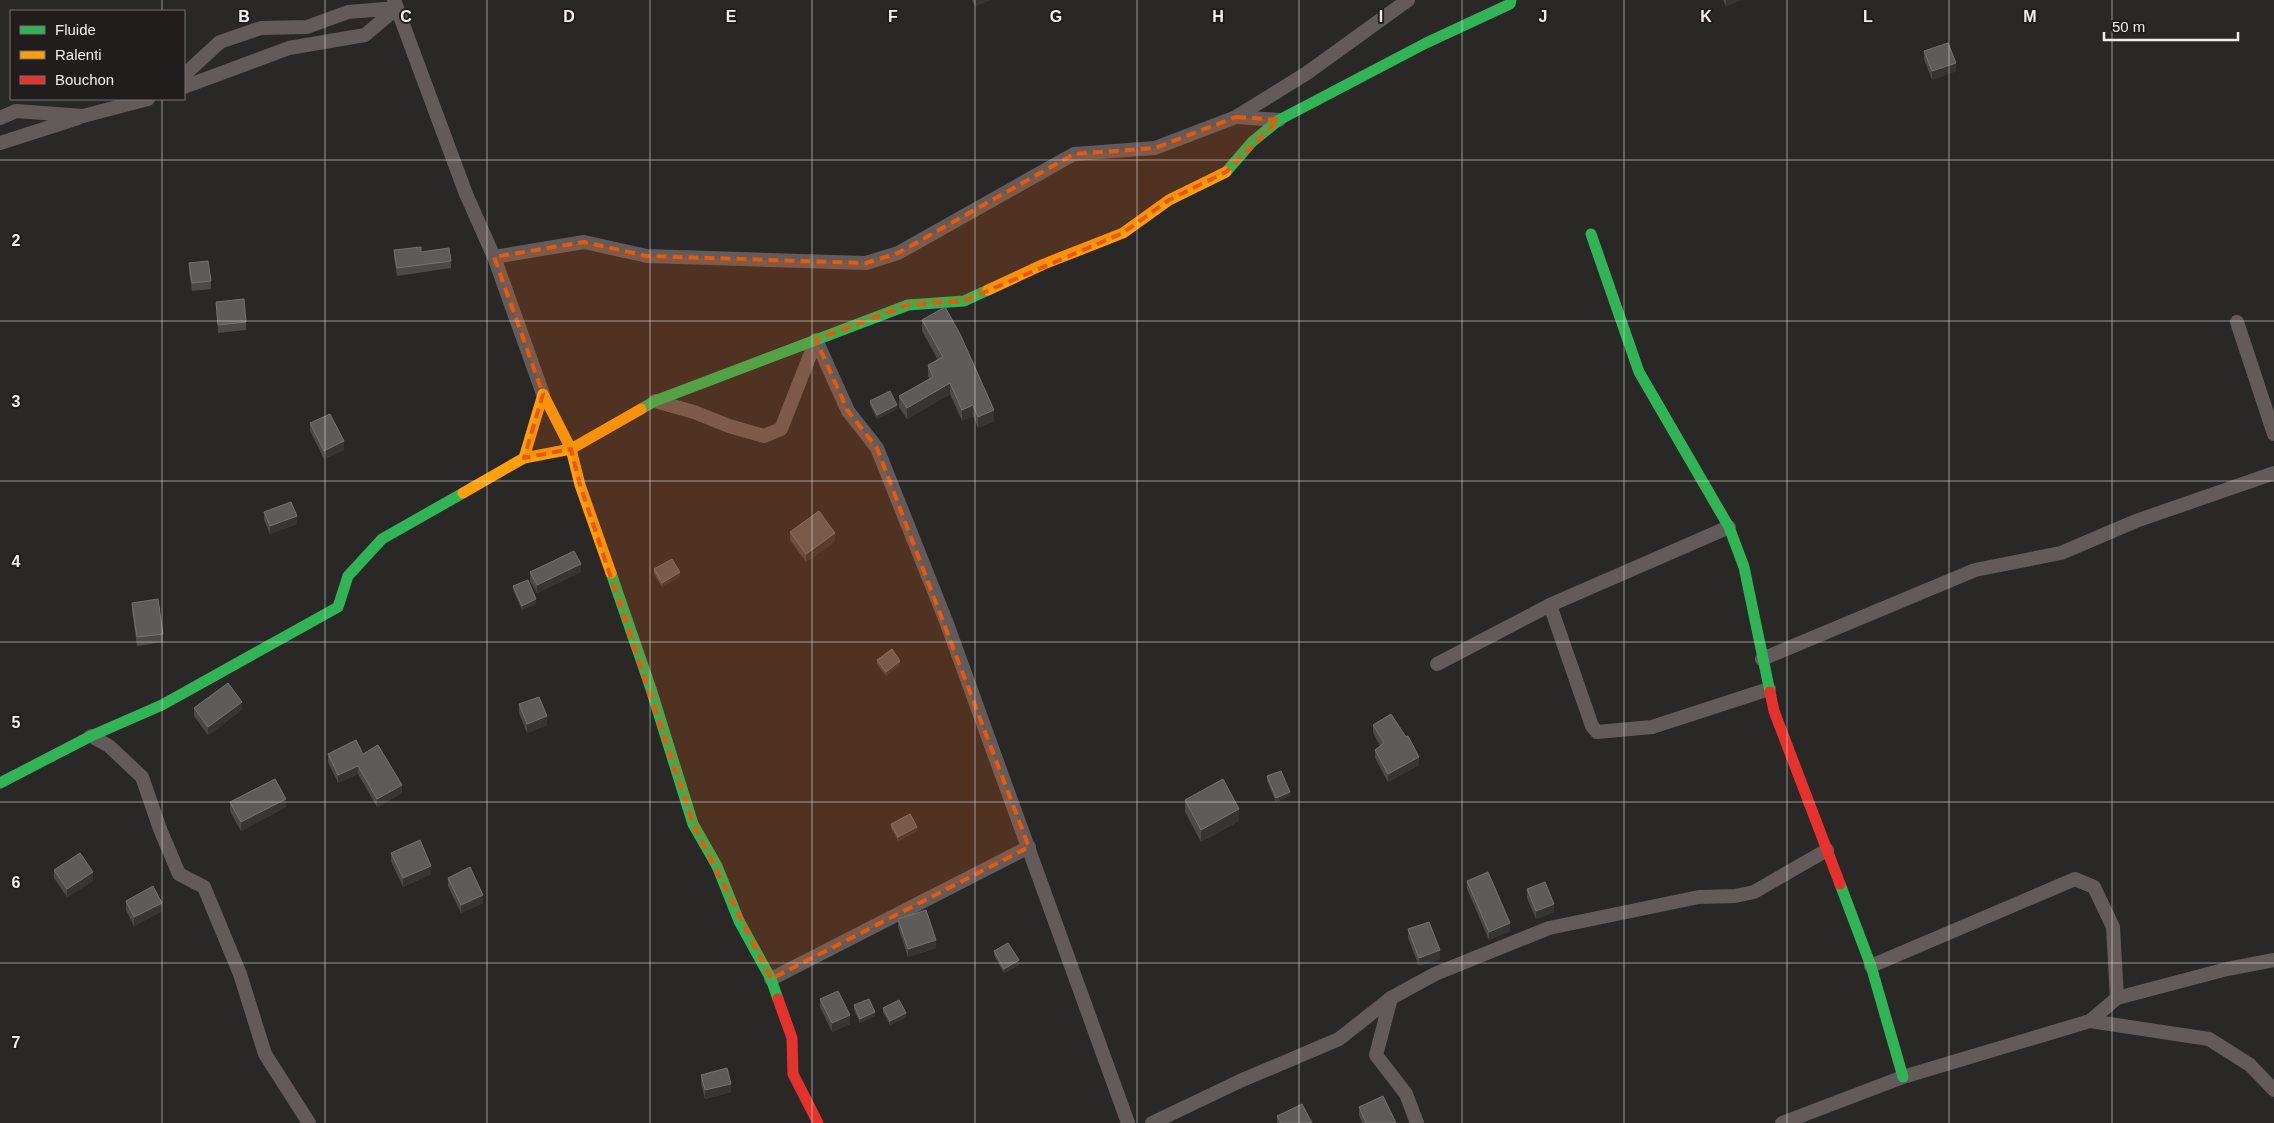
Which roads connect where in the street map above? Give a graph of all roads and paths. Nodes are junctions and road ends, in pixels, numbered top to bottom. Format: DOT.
graph roads {
  1 [pos="1408,0"];
  2 [pos="1511,0"];
  3 [pos="395,4"];
  4 [pos="185,74"];
  5 [pos="185,87"];
  6 [pos="144,100"];
  7 [pos="83,116"];
  8 [pos="1236,117"];
  9 [pos="0,118"];
  10 [pos="1279,120"];
  11 [pos="0,144"];
  12 [pos="1591,234"];
  13 [pos="494,257"];
  14 [pos="2237,322"];
  15 [pos="816,340"];
  16 [pos="543,394"];
  17 [pos="655,401"];
  18 [pos="2274,434"];
  19 [pos="571,449"];
  20 [pos="524,458"];
  21 [pos="2274,473"];
  22 [pos="1729,527"];
  23 [pos="1550,605"];
  24 [pos="1762,659"];
  25 [pos="1437,664"];
  26 [pos="1769,689"];
  27 [pos="91,736"];
  28 [pos="0,784"];
  29 [pos="1029,847"];
  30 [pos="1826,850"];
  31 [pos="2274,960"];
  32 [pos="1871,966"];
  33 [pos="771,979"];
  34 [pos="1391,998"];
  35 [pos="2117,998"];
  36 [pos="2090,1021"];
  37 [pos="1903,1077"];
  38 [pos="2274,1090"];
  39 [pos="309,1123"];
  40 [pos="818,1123"];
  41 [pos="1128,1123"];
  42 [pos="1152,1123"];
  43 [pos="1417,1123"];
  44 [pos="1782,1123"];
  1 -- 8 [label="street"];
  2 -- 10 [label="street"];
  3 -- 4 [label="street"];
  3 -- 5 [label="street"];
  3 -- 13 [label="street"];
  6 -- 7 [label="street"];
  7 -- 9 [label="street"];
  7 -- 11 [label="street"];
  8 -- 10 [label="street"];
  8 -- 13 [label="street"];
  10 -- 15 [label="street"];
  12 -- 22 [label="street"];
  13 -- 16 [label="street"];
  14 -- 18 [label="street"];
  15 -- 17 [label="street"];
  15 -- 17 [label="street"];
  15 -- 29 [label="street"];
  16 -- 19 [label="street"];
  16 -- 20 [label="street"];
  17 -- 19 [label="street"];
  19 -- 20 [label="street"];
  19 -- 33 [label="street"];
  20 -- 27 [label="street"];
  21 -- 24 [label="street"];
  22 -- 23 [label="street"];
  22 -- 24 [label="street"];
  23 -- 25 [label="street"];
  23 -- 26 [label="street"];
  24 -- 26 [label="street"];
  26 -- 30 [label="street"];
  27 -- 28 [label="street"];
  27 -- 39 [label="street"];
  29 -- 33 [label="street"];
  29 -- 41 [label="street"];
  30 -- 32 [label="street"];
  30 -- 34 [label="street"];
  31 -- 35 [label="street"];
  32 -- 35 [label="street"];
  32 -- 37 [label="street"];
  33 -- 40 [label="street"];
  34 -- 42 [label="street"];
  34 -- 43 [label="street"];
  35 -- 36 [label="street"];
  36 -- 37 [label="street"];
  36 -- 38 [label="street"];
  37 -- 44 [label="street"];
}
